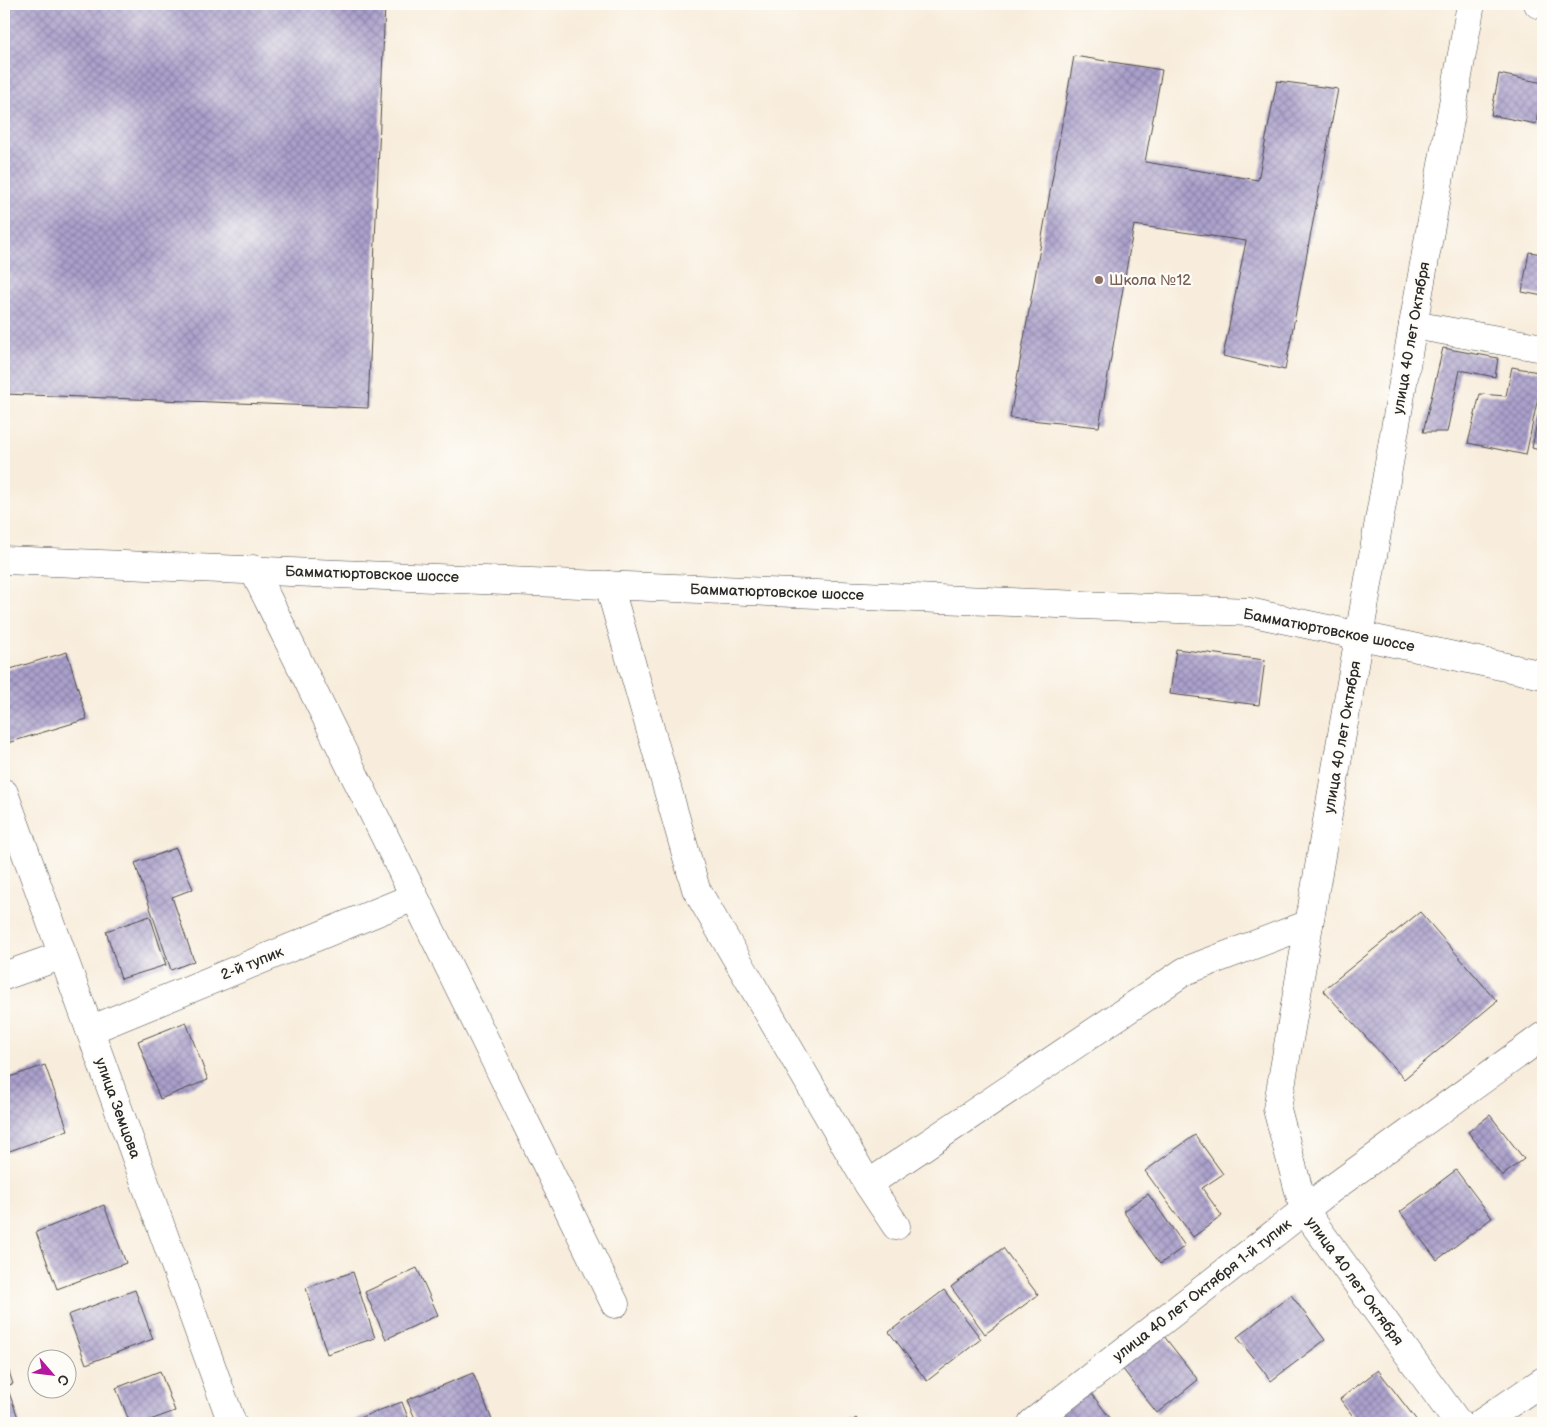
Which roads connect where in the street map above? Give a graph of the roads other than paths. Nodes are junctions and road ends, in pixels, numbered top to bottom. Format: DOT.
graph roads {
  1 [pos="1471,4"];
  2 [pos="1538,4"];
  3 [pos="1543,5"];
  4 [pos="1413,325"];
  5 [pos="1543,348"];
  6 [pos="4,560"];
  7 [pos="253,569"];
  8 [pos="609,584"];
  9 [pos="1359,635"];
  10 [pos="1543,675"];
  11 [pos="4,793"];
  12 [pos="414,897"];
  13 [pos="1309,924"];
  14 [pos="62,955"];
  15 [pos="4,976"];
  16 [pos="90,1030"];
  17 [pos="1543,1036"];
  18 [pos="868,1184"];
  19 [pos="1304,1210"];
  20 [pos="896,1226"];
  21 [pos="615,1304"];
  22 [pos="1543,1381"];
  23 [pos="232,1423"];
  24 [pos="1032,1423"];
  25 [pos="1458,1423"];
  26 [pos="1481,1423"];
  1 -- 4 [label="street, улица 40 лет Октября"];
  2 -- 3 [label="street"];
  4 -- 5 [label="street"];
  4 -- 9 [label="street, улица 40 лет Октября"];
  6 -- 7 [label="street, Бамматюртовское шоссе"];
  7 -- 8 [label="street, Бамматюртовское шоссе"];
  7 -- 12 [label="street"];
  8 -- 9 [label="street, Бамматюртовское шоссе"];
  8 -- 18 [label="street"];
  9 -- 10 [label="street, Бамматюртовское шоссе"];
  9 -- 13 [label="street, улица 40 лет Октября"];
  11 -- 14 [label="street, улица Земцова"];
  12 -- 16 [label="street, 2-й тупик"];
  12 -- 21 [label="street"];
  13 -- 18 [label="street"];
  13 -- 19 [label="street, улица 40 лет Октября"];
  14 -- 15 [label="street"];
  14 -- 16 [label="street, улица Земцова"];
  16 -- 23 [label="street, улица Земцова"];
  17 -- 19 [label="street, улица 40 лет Октября 1-й тупик"];
  18 -- 20 [label="street"];
  19 -- 24 [label="street, улица 40 лет Октября 1-й тупик"];
  19 -- 25 [label="street, улица 40 лет Октября"];
  22 -- 26 [label="street"];
}
